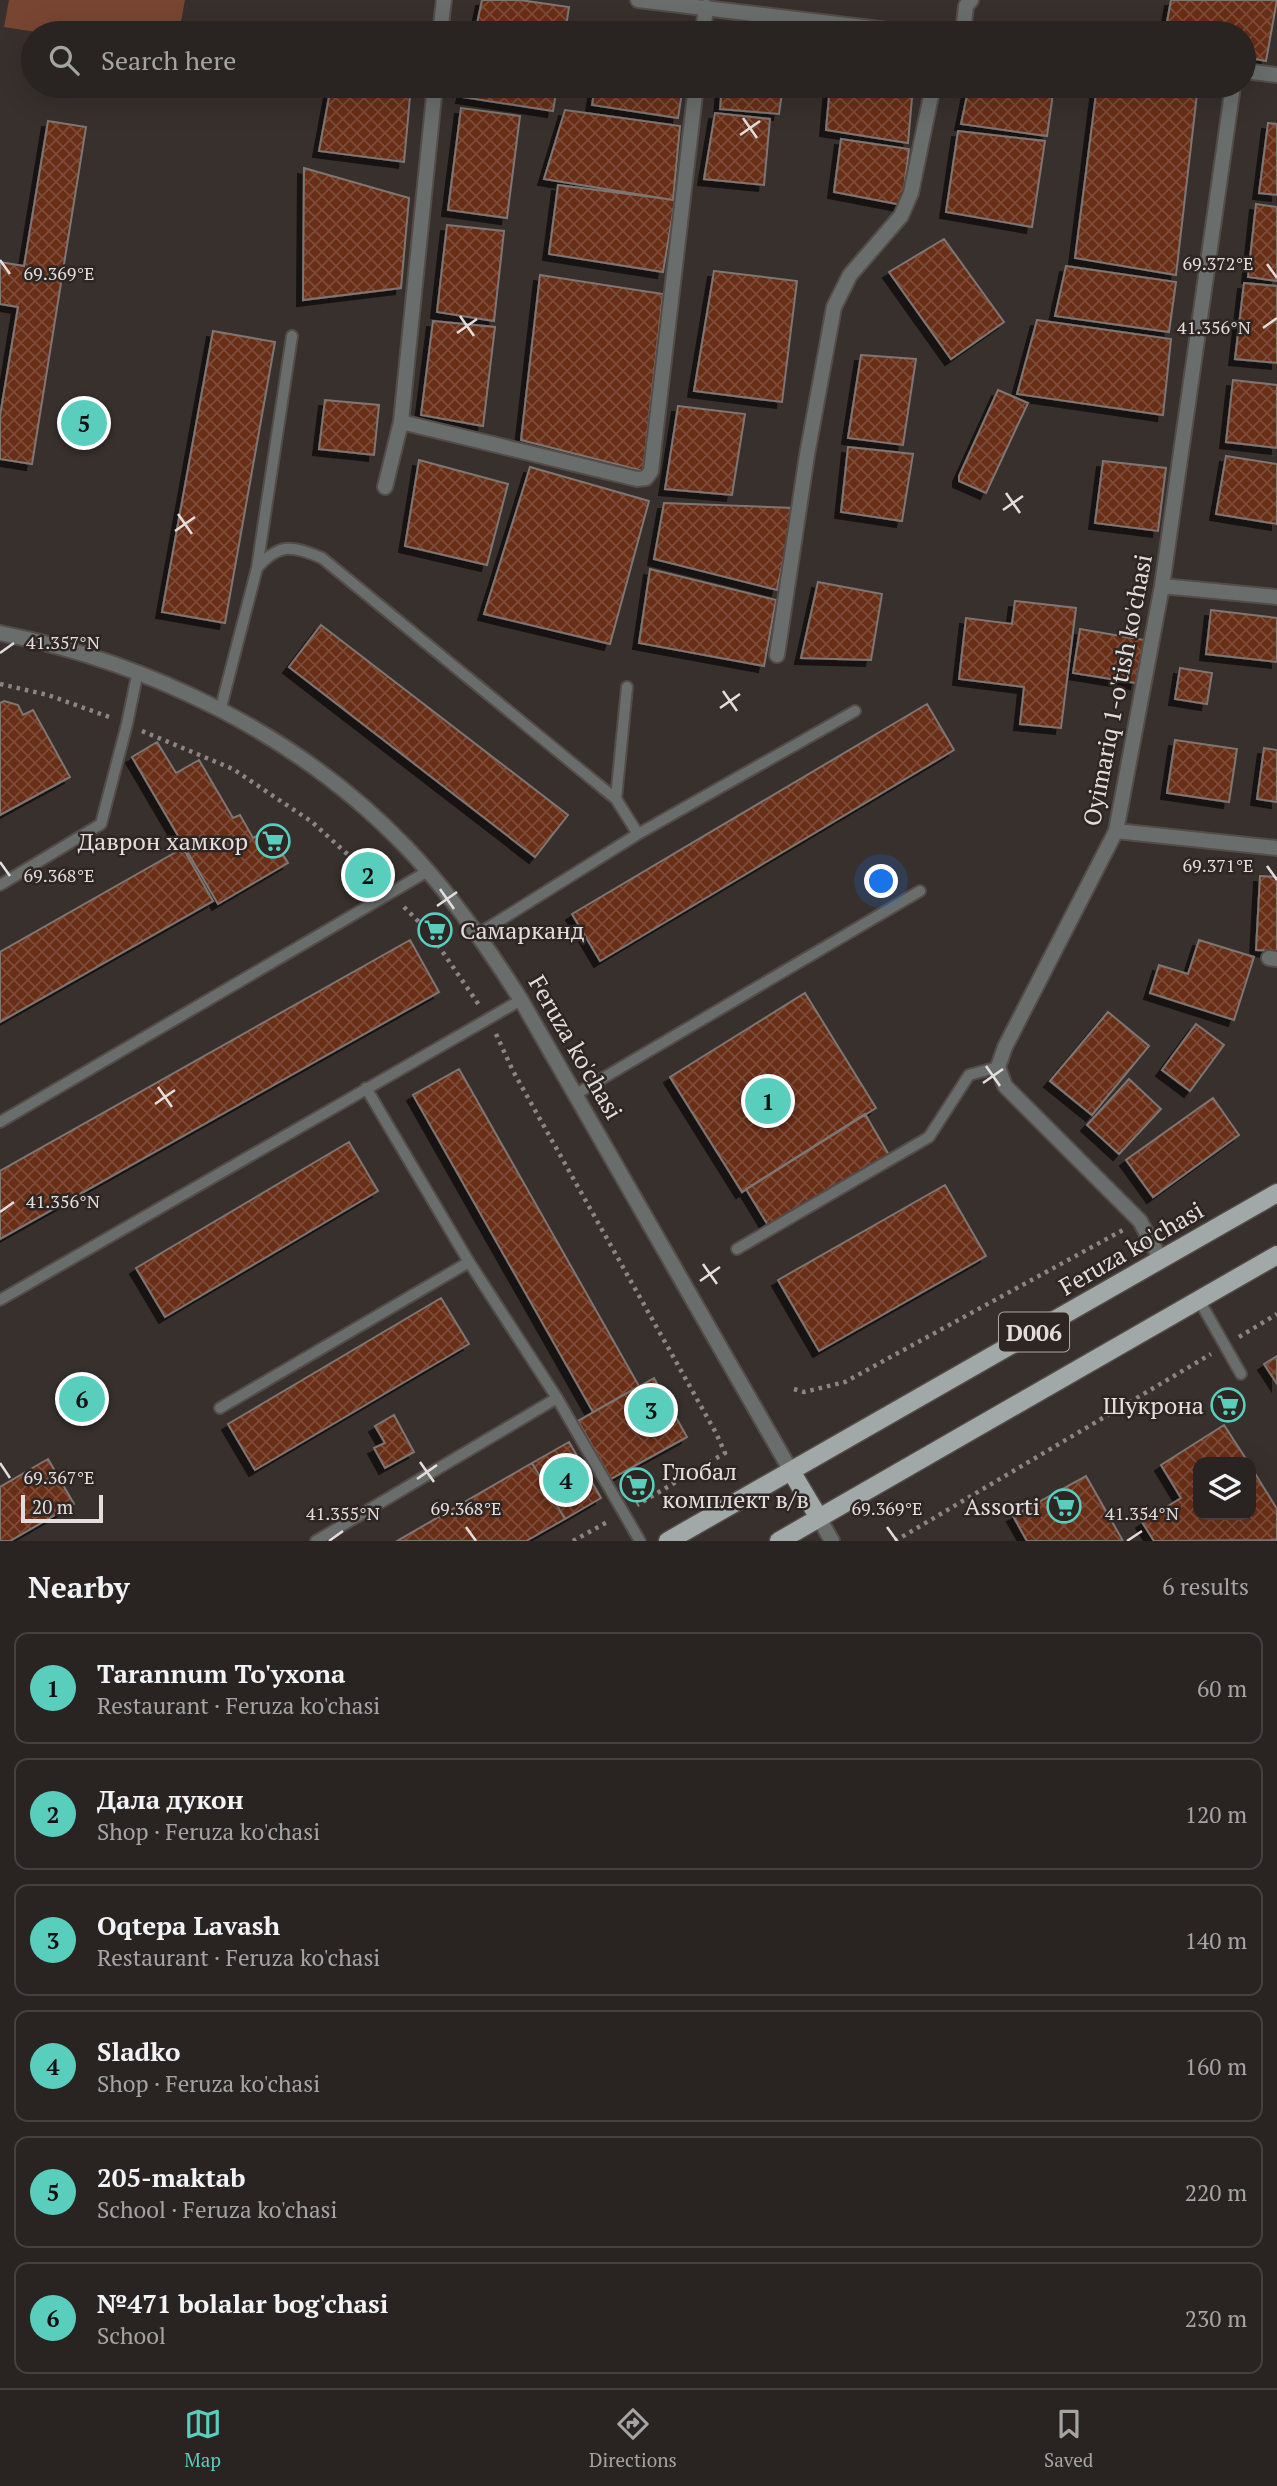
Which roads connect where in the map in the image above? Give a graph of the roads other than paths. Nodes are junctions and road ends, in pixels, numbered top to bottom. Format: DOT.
graph roads {
  1 [pos="443,0"];
  2 [pos="638,0"];
  3 [pos="971,0"];
  4 [pos="706,7"];
  5 [pos="441,21"];
  6 [pos="704,21"];
  7 [pos="817,21"];
  8 [pos="965,21"];
  9 [pos="1256,72"];
  10 [pos="1277,75"];
  11 [pos="434,98"];
  12 [pos="695,98"];
  13 [pos="931,98"];
  14 [pos="1231,98"];
  15 [pos="292,336"];
  16 [pos="401,422"];
  17 [pos="384,487"];
  18 [pos="257,568"];
  19 [pos="1162,586"];
  20 [pos="1277,597"];
  21 [pos="0,633"];
  22 [pos="777,655"];
  23 [pos="138,671"];
  24 [pos="627,687"];
  25 [pos="219,710"];
  26 [pos="855,711"];
  27 [pos="615,799"];
  28 [pos="1116,831"];
  29 [pos="638,834"];
  30 [pos="1277,848"];
  31 [pos="428,871"];
  32 [pos="0,885"];
  33 [pos="920,891"];
  34 [pos="478,934"];
  35 [pos="521,1000"];
  36 [pos="998,1067"];
  37 [pos="366,1088"];
  38 [pos="576,1094"];
  39 [pos="0,1122"];
  40 [pos="1277,1193"];
  41 [pos="737,1250"];
  42 [pos="1277,1255"];
  43 [pos="1161,1260"];
  44 [pos="469,1262"];
  45 [pos="0,1300"];
  46 [pos="1199,1300"];
  47 [pos="1241,1374"];
  48 [pos="557,1398"];
  49 [pos="220,1408"];
  50 [pos="791,1471"];
  51 [pos="819,1518"];
  52 [pos="316,1541"];
  53 [pos="640,1541"];
  54 [pos="668,1541"];
  55 [pos="779,1541"];
  56 [pos="832,1541"];
  1 -- 5 [label="street"];
  2 -- 4 [label="street"];
  3 -- 8 [label="street"];
  4 -- 6 [label="street"];
  4 -- 7 [label="street"];
  9 -- 10 [label="street"];
  11 -- 16 [label="street"];
  12 -- 16 [label="street"];
  13 -- 22 [label="street"];
  14 -- 19 [label="street, Oyimariq 1-o'tish ko'chasi"];
  15 -- 18 [label="lane"];
  16 -- 17 [label="street"];
  18 -- 25 [label="lane"];
  18 -- 27 [label="lane"];
  19 -- 20 [label="street"];
  19 -- 28 [label="street, Oyimariq 1-o'tish ko'chasi"];
  21 -- 23 [label="street, Feruza ko'chasi"];
  23 -- 25 [label="street, Feruza ko'chasi"];
  23 -- 32 [label="lane"];
  24 -- 27 [label="lane"];
  25 -- 31 [label="street, Feruza ko'chasi"];
  26 -- 29 [label="lane"];
  27 -- 29 [label="lane"];
  28 -- 30 [label="street"];
  28 -- 36 [label="street, Oyimariq 1-o'tish ko'chasi"];
  29 -- 34 [label="lane"];
  31 -- 34 [label="street, Feruza ko'chasi"];
  31 -- 39 [label="lane"];
  33 -- 38 [label="lane"];
  34 -- 35 [label="street, Feruza ko'chasi"];
  35 -- 37 [label="lane"];
  35 -- 38 [label="street, Feruza ko'chasi"];
  36 -- 41 [label="lane"];
  36 -- 43 [label="street"];
  37 -- 44 [label="lane"];
  37 -- 45 [label="lane"];
  38 -- 50 [label="street, Feruza ko'chasi"];
  40 -- 43 [label="main road, Feruza ko'chasi / D006"];
  42 -- 46 [label="main road, D006"];
  43 -- 50 [label="main road, Feruza ko'chasi / D006"];
  44 -- 48 [label="lane"];
  44 -- 49 [label="lane"];
  46 -- 47 [label="lane"];
  46 -- 51 [label="main road, D006"];
  48 -- 52 [label="lane"];
  48 -- 53 [label="lane"];
  50 -- 51 [label="main road, Feruza ko'chasi"];
  50 -- 54 [label="main road, Feruza ko'chasi / D006"];
  51 -- 55 [label="main road, D006"];
  51 -- 56 [label="street"];
}
